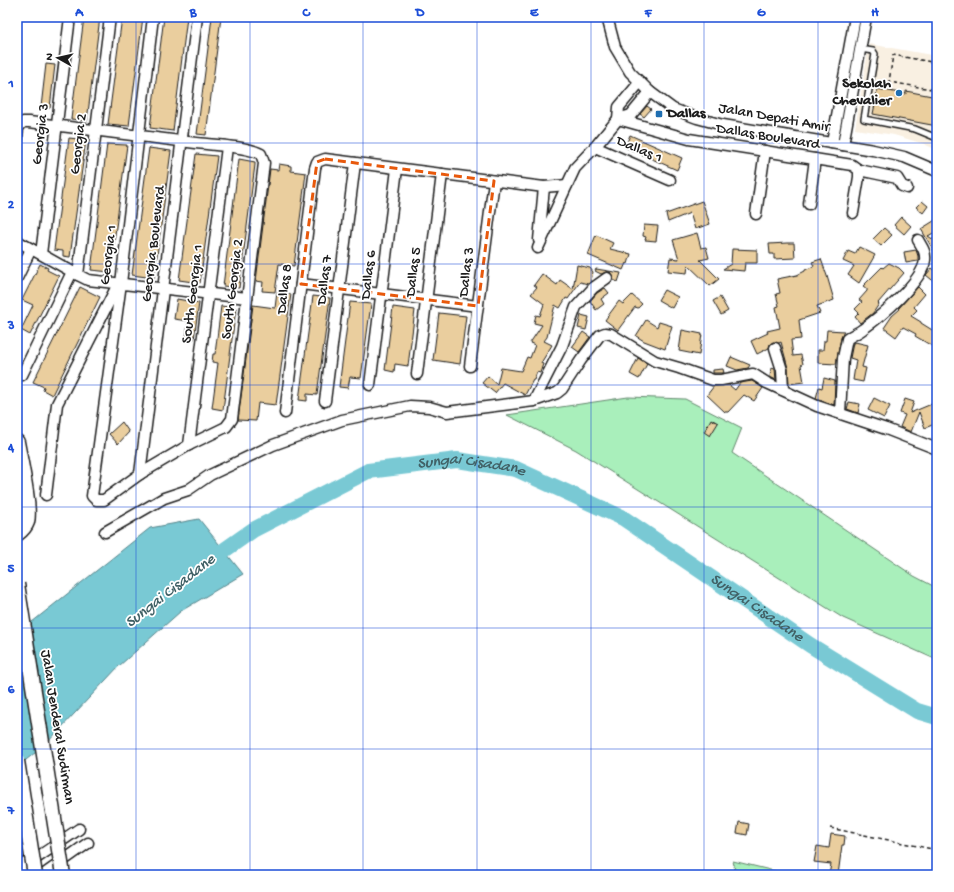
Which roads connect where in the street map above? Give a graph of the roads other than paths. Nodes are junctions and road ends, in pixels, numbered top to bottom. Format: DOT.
graph roads {
  1 [pos="70,17"];
  2 [pos="110,17"];
  3 [pos="153,17"];
  4 [pos="197,17"];
  5 [pos="607,17"];
  6 [pos="855,17"];
  7 [pos="866,17"];
  8 [pos="860,50"];
  9 [pos="640,82"];
  10 [pos="650,92"];
  11 [pos="618,119"];
  12 [pos="57,125"];
  13 [pos="96,130"];
  14 [pos="138,136"];
  15 [pos="937,138"];
  16 [pos="17,140"];
  17 [pos="182,141"];
  18 [pos="832,143"];
  19 [pos="843,145"];
  20 [pos="227,147"];
  21 [pos="595,147"];
  22 [pos="765,151"];
  23 [pos="815,160"];
  24 [pos="355,163"];
  25 [pos="397,168"];
  26 [pos="937,171"];
  27 [pos="859,173"];
  28 [pos="442,174"];
  29 [pos="670,180"];
  30 [pos="494,181"];
  31 [pos="567,185"];
  32 [pos="544,187"];
  33 [pos="907,188"];
  34 [pos="809,204"];
  35 [pos="853,213"];
  36 [pos="756,214"];
  37 [pos="17,239"];
  38 [pos="918,240"];
  39 [pos="36,252"];
  40 [pos="75,274"];
  41 [pos="17,278"];
  42 [pos="607,278"];
  43 [pos="120,283"];
  44 [pos="301,284"];
  45 [pos="164,288"];
  46 [pos="340,289"];
  47 [pos="208,294"];
  48 [pos="382,294"];
  49 [pos="247,298"];
  50 [pos="426,299"];
  51 [pos="478,306"];
  52 [pos="775,348"];
  53 [pos="470,366"];
  54 [pos="416,374"];
  55 [pos="22,375"];
  56 [pos="370,385"];
  57 [pos="783,390"];
  58 [pos="325,401"];
  59 [pos="534,401"];
  60 [pos="285,412"];
  61 [pos="840,413"];
  62 [pos="17,442"];
  63 [pos="189,445"];
  64 [pos="937,449"];
  65 [pos="140,474"];
  66 [pos="46,495"];
  67 [pos="105,532"];
  68 [pos="17,534"];
  69 [pos="17,584"];
  70 [pos="17,761"];
  71 [pos="79,829"];
  72 [pos="88,843"];
  73 [pos="25,872"];
  74 [pos="43,875"];
  75 [pos="63,875"];
  1 -- 12 [label="street, Georgia 3"];
  2 -- 13 [label="street, Georgia 2"];
  3 -- 14 [label="street, Georgia 1"];
  4 -- 17 [label="street, Georgia Boulevard"];
  5 -- 9 [label="street, Jalan Depati Amir"];
  6 -- 18 [label="street"];
  7 -- 8 [label="street"];
  8 -- 15 [label="lane"];
  8 -- 19 [label="street"];
  9 -- 10 [label="street, Jalan Depati Amir"];
  9 -- 11 [label="street"];
  10 -- 11 [label="street"];
  10 -- 18 [label="street, Jalan Depati Amir"];
  11 -- 21 [label="street"];
  11 -- 22 [label="street, Dallas Boulevard"];
  12 -- 13 [label="street"];
  12 -- 16 [label="street"];
  12 -- 39 [label="street, Georgia 3"];
  13 -- 14 [label="street"];
  13 -- 40 [label="street, Georgia 2"];
  14 -- 17 [label="street"];
  14 -- 43 [label="street, Georgia 1"];
  17 -- 20 [label="street"];
  17 -- 45 [label="street, Georgia Boulevard"];
  18 -- 19 [label="street, Jalan Depati Amir"];
  19 -- 26 [label="street, Jalan Depati Amir"];
  20 -- 47 [label="street, South Georgia 1"];
  20 -- 49 [label="street, South Georgia 2"];
  21 -- 29 [label="street, Dallas 1"];
  21 -- 31 [label="street"];
  22 -- 23 [label="street, Dallas Boulevard"];
  22 -- 36 [label="street"];
  23 -- 27 [label="street, Dallas Boulevard"];
  23 -- 34 [label="street"];
  24 -- 25 [label="street"];
  24 -- 44 [label="street, Dallas 8"];
  24 -- 46 [label="street, Dallas 7"];
  25 -- 28 [label="street"];
  25 -- 48 [label="street, Dallas 6"];
  27 -- 33 [label="street, Dallas Boulevard"];
  27 -- 35 [label="street"];
  28 -- 30 [label="street"];
  28 -- 50 [label="street, Dallas 5"];
  30 -- 32 [label="street"];
  30 -- 51 [label="street, Dallas 3"];
  31 -- 32 [label="street"];
  31 -- 32 [label="street"];
  37 -- 39 [label="street"];
  38 -- 61 [label="street"];
  39 -- 40 [label="street"];
  39 -- 41 [label="street, Georgia 3"];
  40 -- 43 [label="street"];
  40 -- 55 [label="street, Georgia 2"];
  42 -- 59 [label="street"];
  43 -- 45 [label="street"];
  43 -- 65 [label="street, Georgia 1"];
  43 -- 66 [label="street, Georgia 1"];
  44 -- 46 [label="street"];
  44 -- 60 [label="street, Dallas 8"];
  45 -- 47 [label="street"];
  45 -- 65 [label="street, Georgia Boulevard"];
  46 -- 48 [label="street"];
  46 -- 58 [label="street, Dallas 7"];
  47 -- 49 [label="street"];
  47 -- 63 [label="street, South Georgia 1"];
  48 -- 50 [label="street"];
  48 -- 56 [label="street, Dallas 6"];
  49 -- 63 [label="street, South Georgia 2"];
  50 -- 51 [label="street"];
  50 -- 54 [label="street, Dallas 5"];
  51 -- 53 [label="street, Dallas 3"];
  52 -- 57 [label="street"];
  57 -- 59 [label="street"];
  57 -- 61 [label="street"];
  59 -- 67 [label="street"];
  61 -- 64 [label="street"];
  62 -- 68 [label="main road"];
  63 -- 65 [label="street"];
  69 -- 75 [label="main road, Jalan Jenderal Sudirman, bridge"];
  70 -- 73 [label="main road, bridge"];
  71 -- 73 [label="street"];
  72 -- 74 [label="street"];
}
